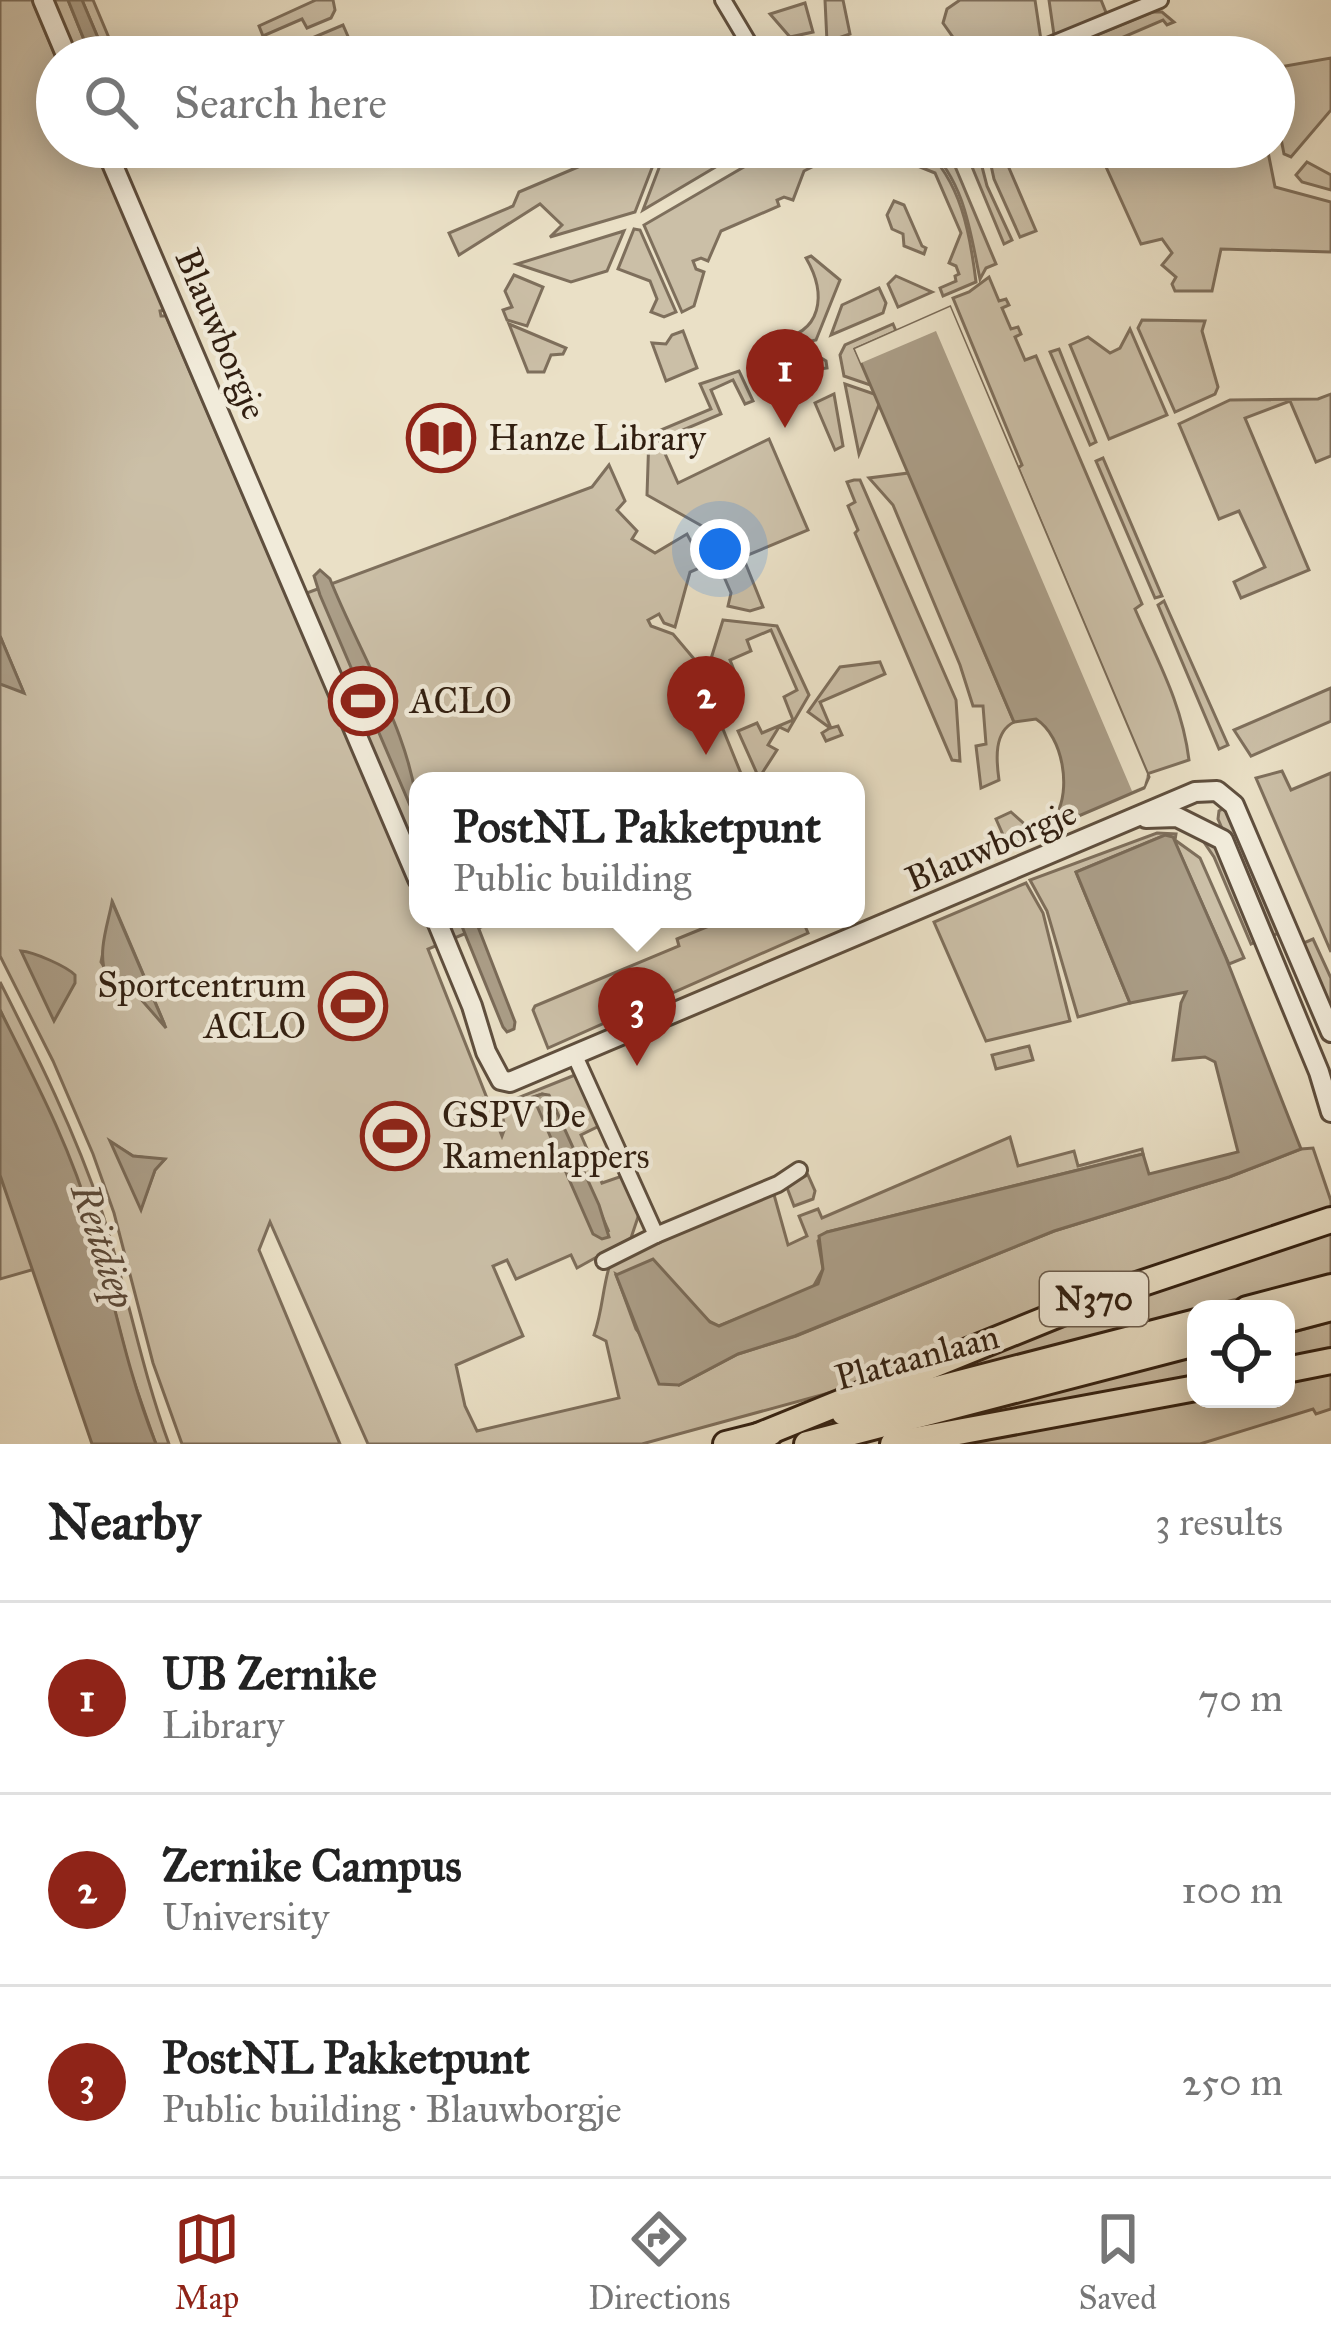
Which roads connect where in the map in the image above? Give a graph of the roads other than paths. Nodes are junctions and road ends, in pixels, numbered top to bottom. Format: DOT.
graph roads {
  1 [pos="43,0"];
  2 [pos="723,0"];
  3 [pos="1160,0"];
  4 [pos="59,36"];
  5 [pos="744,36"];
  6 [pos="1070,36"];
  7 [pos="114,168"];
  8 [pos="1136,820"];
  9 [pos="409,857"];
  10 [pos="440,928"];
  11 [pos="1330,1024"];
  12 [pos="1301,1031"];
  13 [pos="575,1056"];
  14 [pos="1331,1112"];
  15 [pos="799,1170"];
  16 [pos="1331,1220"];
  17 [pos="656,1235"];
  18 [pos="604,1261"];
  19 [pos="1331,1287"];
  20 [pos="1281,1300"];
  21 [pos="1331,1308"];
  22 [pos="1295,1318"];
  23 [pos="1187,1324"];
  24 [pos="1187,1345"];
  25 [pos="1331,1361"];
  26 [pos="1295,1368"];
  27 [pos="1187,1390"];
  28 [pos="758,1436"];
  29 [pos="726,1444"];
  30 [pos="807,1444"];
  31 [pos="893,1444"];
  1 -- 4 [label="street"];
  2 -- 5 [label="street"];
  3 -- 6 [label="street"];
  7 -- 9 [label="street, Blauwborgje"];
  8 -- 11 [label="street, Blauwborgje"];
  8 -- 12 [label="street, Blauwborgje"];
  8 -- 13 [label="street, Blauwborgje"];
  10 -- 13 [label="street, Blauwborgje"];
  11 -- 12 [label="street"];
  12 -- 14 [label="street"];
  13 -- 17 [label="street"];
  15 -- 17 [label="street"];
  16 -- 28 [label="highway, N370"];
  17 -- 18 [label="street"];
  19 -- 20 [label="highway"];
  21 -- 22 [label="highway"];
  23 -- 28 [label="highway, Plataanlaan / N370"];
  24 -- 30 [label="highway, Plataanlaan / N370"];
  25 -- 26 [label="highway"];
  27 -- 31 [label="highway"];
  28 -- 29 [label="highway, Plataanlaan / N370"];
}
